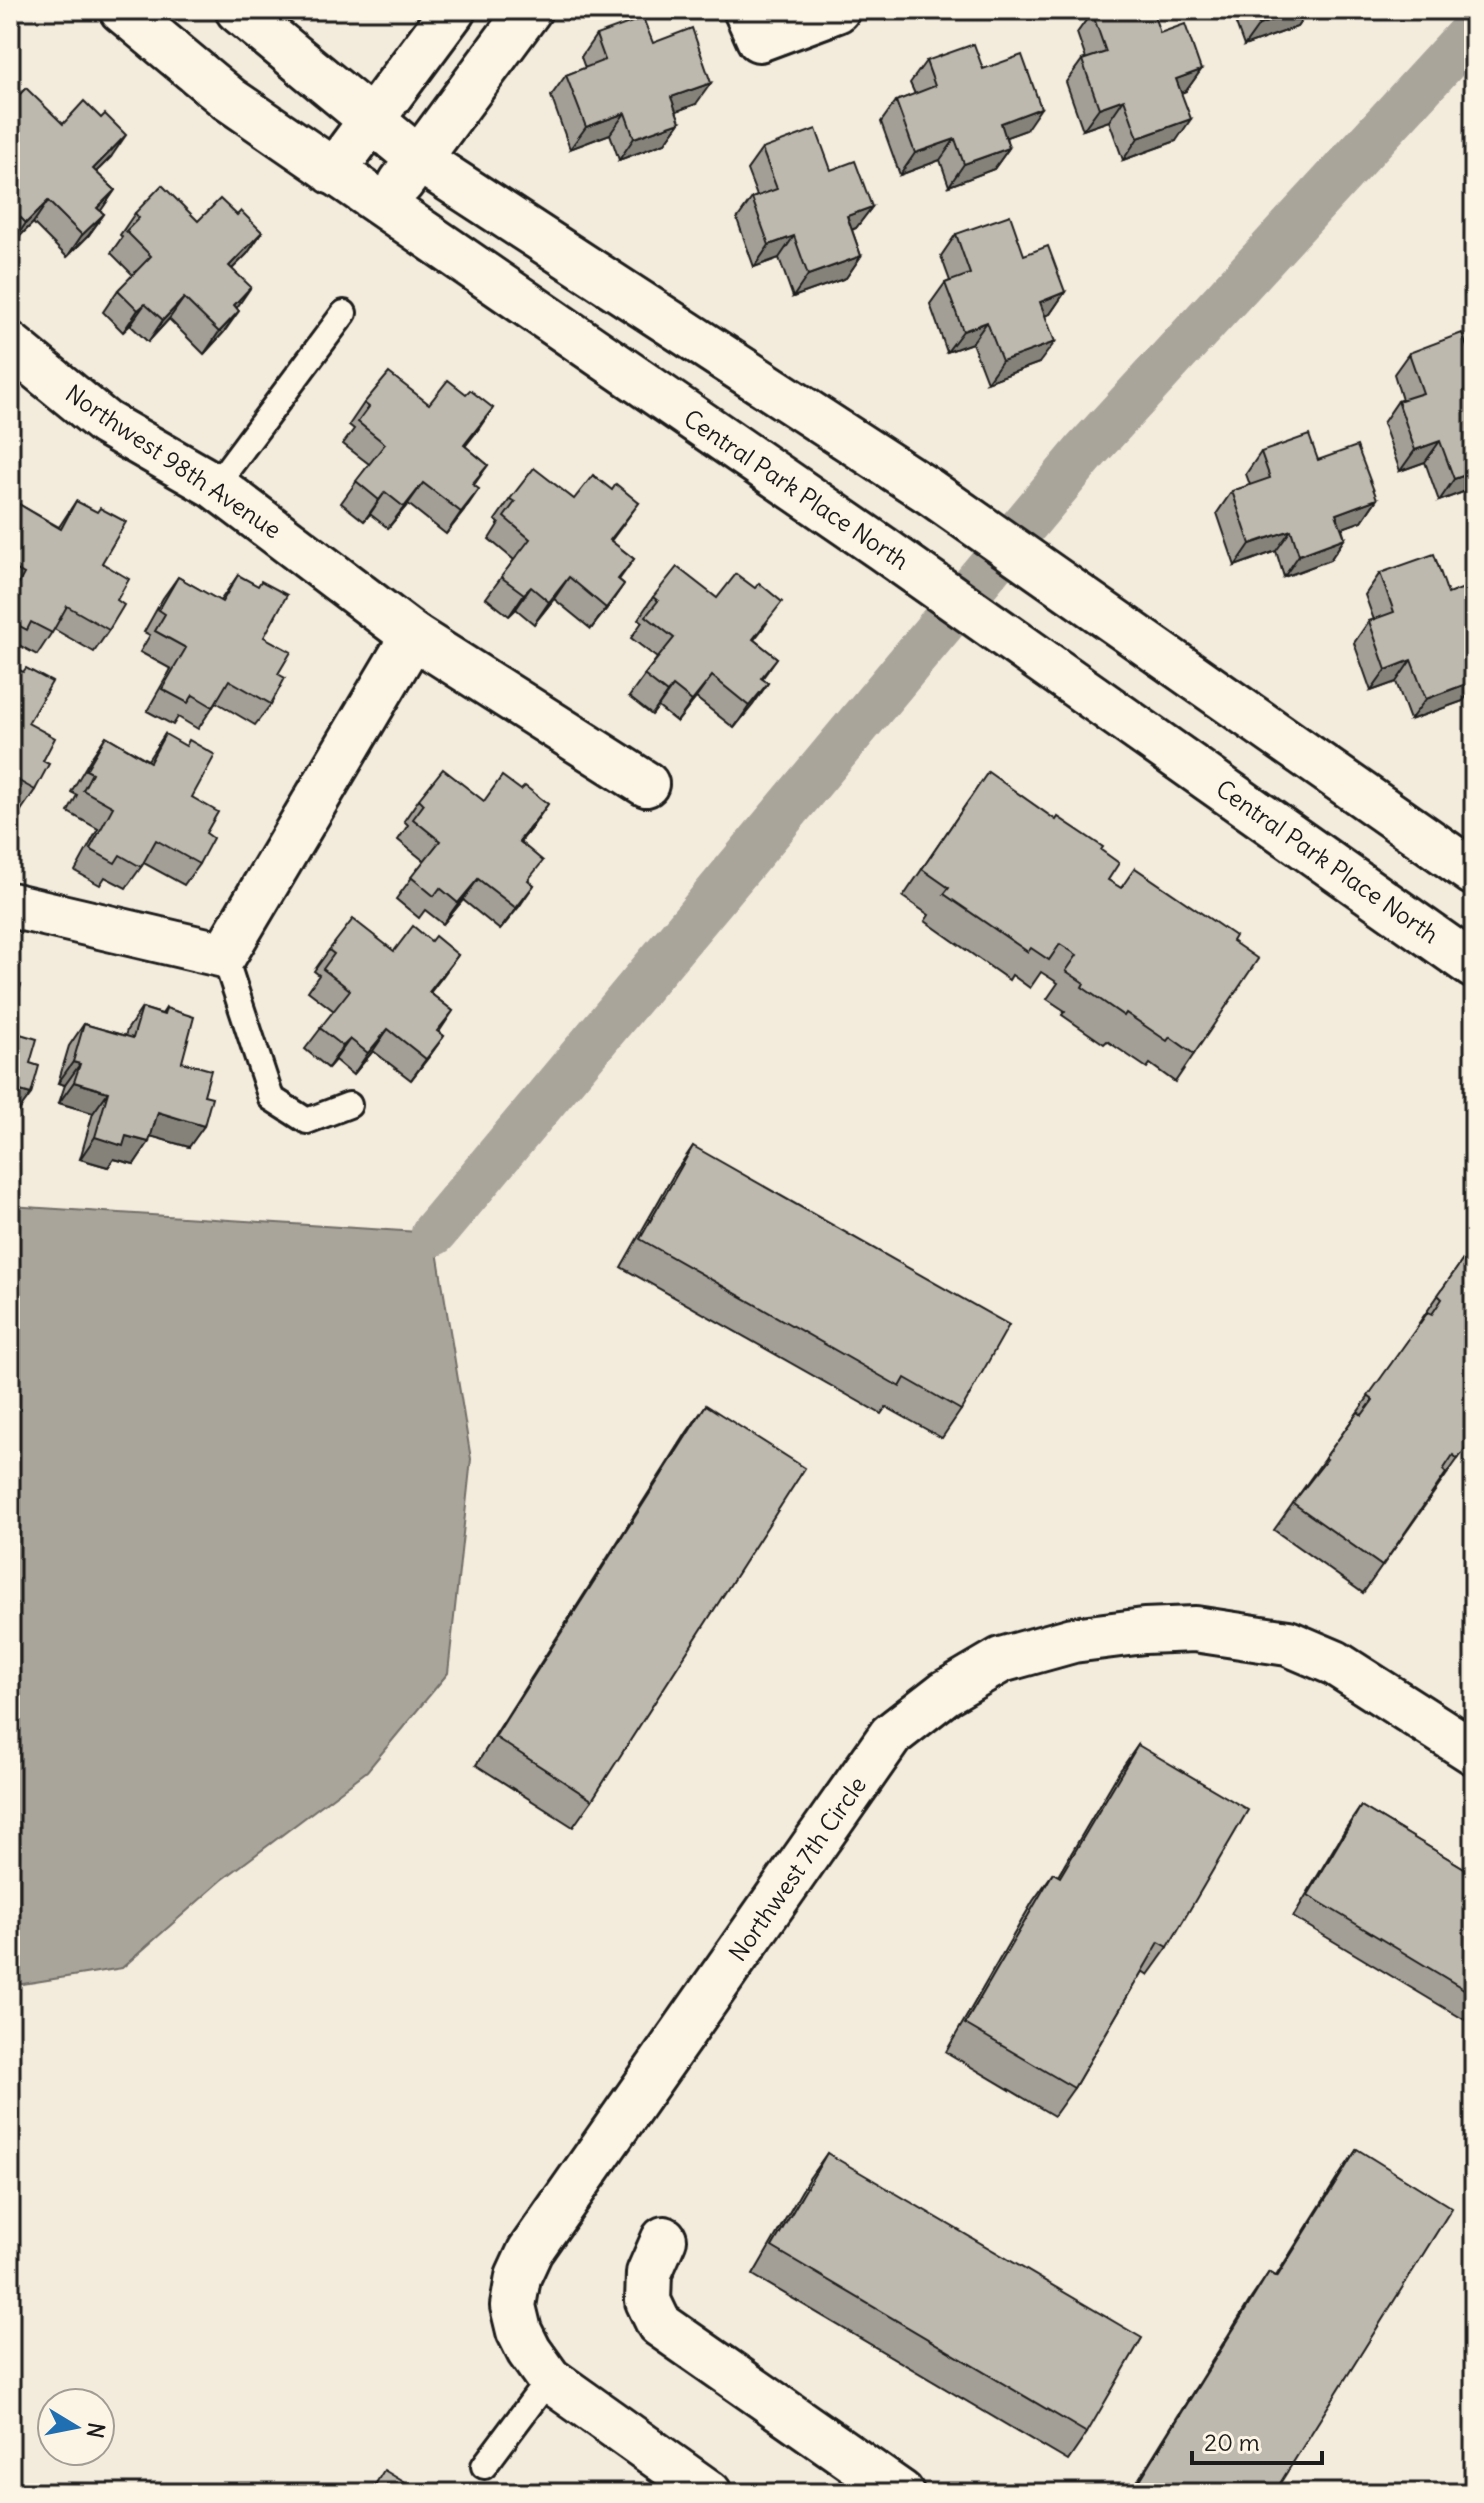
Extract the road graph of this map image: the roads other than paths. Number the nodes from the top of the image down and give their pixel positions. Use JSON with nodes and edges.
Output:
{"nodes":[{"id":1,"x":122,"y":10,"type":"edge"},
{"id":2,"x":238,"y":10,"type":"edge"},
{"id":3,"x":453,"y":10,"type":"edge"},
{"id":4,"x":529,"y":10,"type":"edge"},
{"id":5,"x":746,"y":10,"type":"edge"},
{"id":6,"x":837,"y":10,"type":"edge"},
{"id":7,"x":370,"y":118,"type":"junction"},
{"id":8,"x":420,"y":160,"type":"junction"},
{"id":9,"x":333,"y":172,"type":"junction"},
{"id":10,"x":382,"y":206,"type":"junction"},
{"id":11,"x":344,"y":313,"type":"dead end"},
{"id":12,"x":10,"y":345,"type":"edge"},
{"id":13,"x":215,"y":486,"type":"junction"},
{"id":14,"x":413,"y":636,"type":"junction"},
{"id":15,"x":646,"y":784,"type":"dead end"},
{"id":16,"x":1474,"y":873,"type":"edge"},
{"id":17,"x":10,"y":905,"type":"edge"},
{"id":18,"x":224,"y":955,"type":"junction"},
{"id":19,"x":1474,"y":966,"type":"edge"},
{"id":20,"x":349,"y":1105,"type":"dead end"},
{"id":21,"x":1470,"y":1739,"type":"edge"},
{"id":22,"x":664,"y":2239,"type":"dead end"},
{"id":23,"x":549,"y":2379,"type":"junction"},
{"id":24,"x":484,"y":2466,"type":"dead end"},
{"id":25,"x":709,"y":2493,"type":"edge"},
{"id":26,"x":901,"y":2493,"type":"edge"}],
"edges":[{"from":1,"to":9,"type":"street","name":"Central Park Place North"},
{"from":2,"to":7,"type":"street"},
{"from":3,"to":7,"type":"street"},
{"from":4,"to":8,"type":"street"},
{"from":5,"to":6,"type":"street"},
{"from":7,"to":8,"type":"street"},
{"from":7,"to":9,"type":"street"},
{"from":8,"to":10,"type":"street"},
{"from":8,"to":16,"type":"street"},
{"from":9,"to":10,"type":"street","name":"Central Park Place North"},
{"from":10,"to":19,"type":"street","name":"Central Park Place North"},
{"from":11,"to":13,"type":"lane"},
{"from":12,"to":13,"type":"street","name":"Northwest 98th Avenue"},
{"from":13,"to":14,"type":"street","name":"Northwest 98th Avenue"},
{"from":14,"to":15,"type":"street","name":"Northwest 98th Avenue"},
{"from":14,"to":18,"type":"street"},
{"from":17,"to":18,"type":"street"},
{"from":18,"to":20,"type":"lane"},
{"from":21,"to":23,"type":"street","name":"Northwest 7th Circle"},
{"from":22,"to":26,"type":"street"},
{"from":23,"to":24,"type":"lane"},
{"from":23,"to":25,"type":"street","name":"Northwest 7th Circle"}]}
